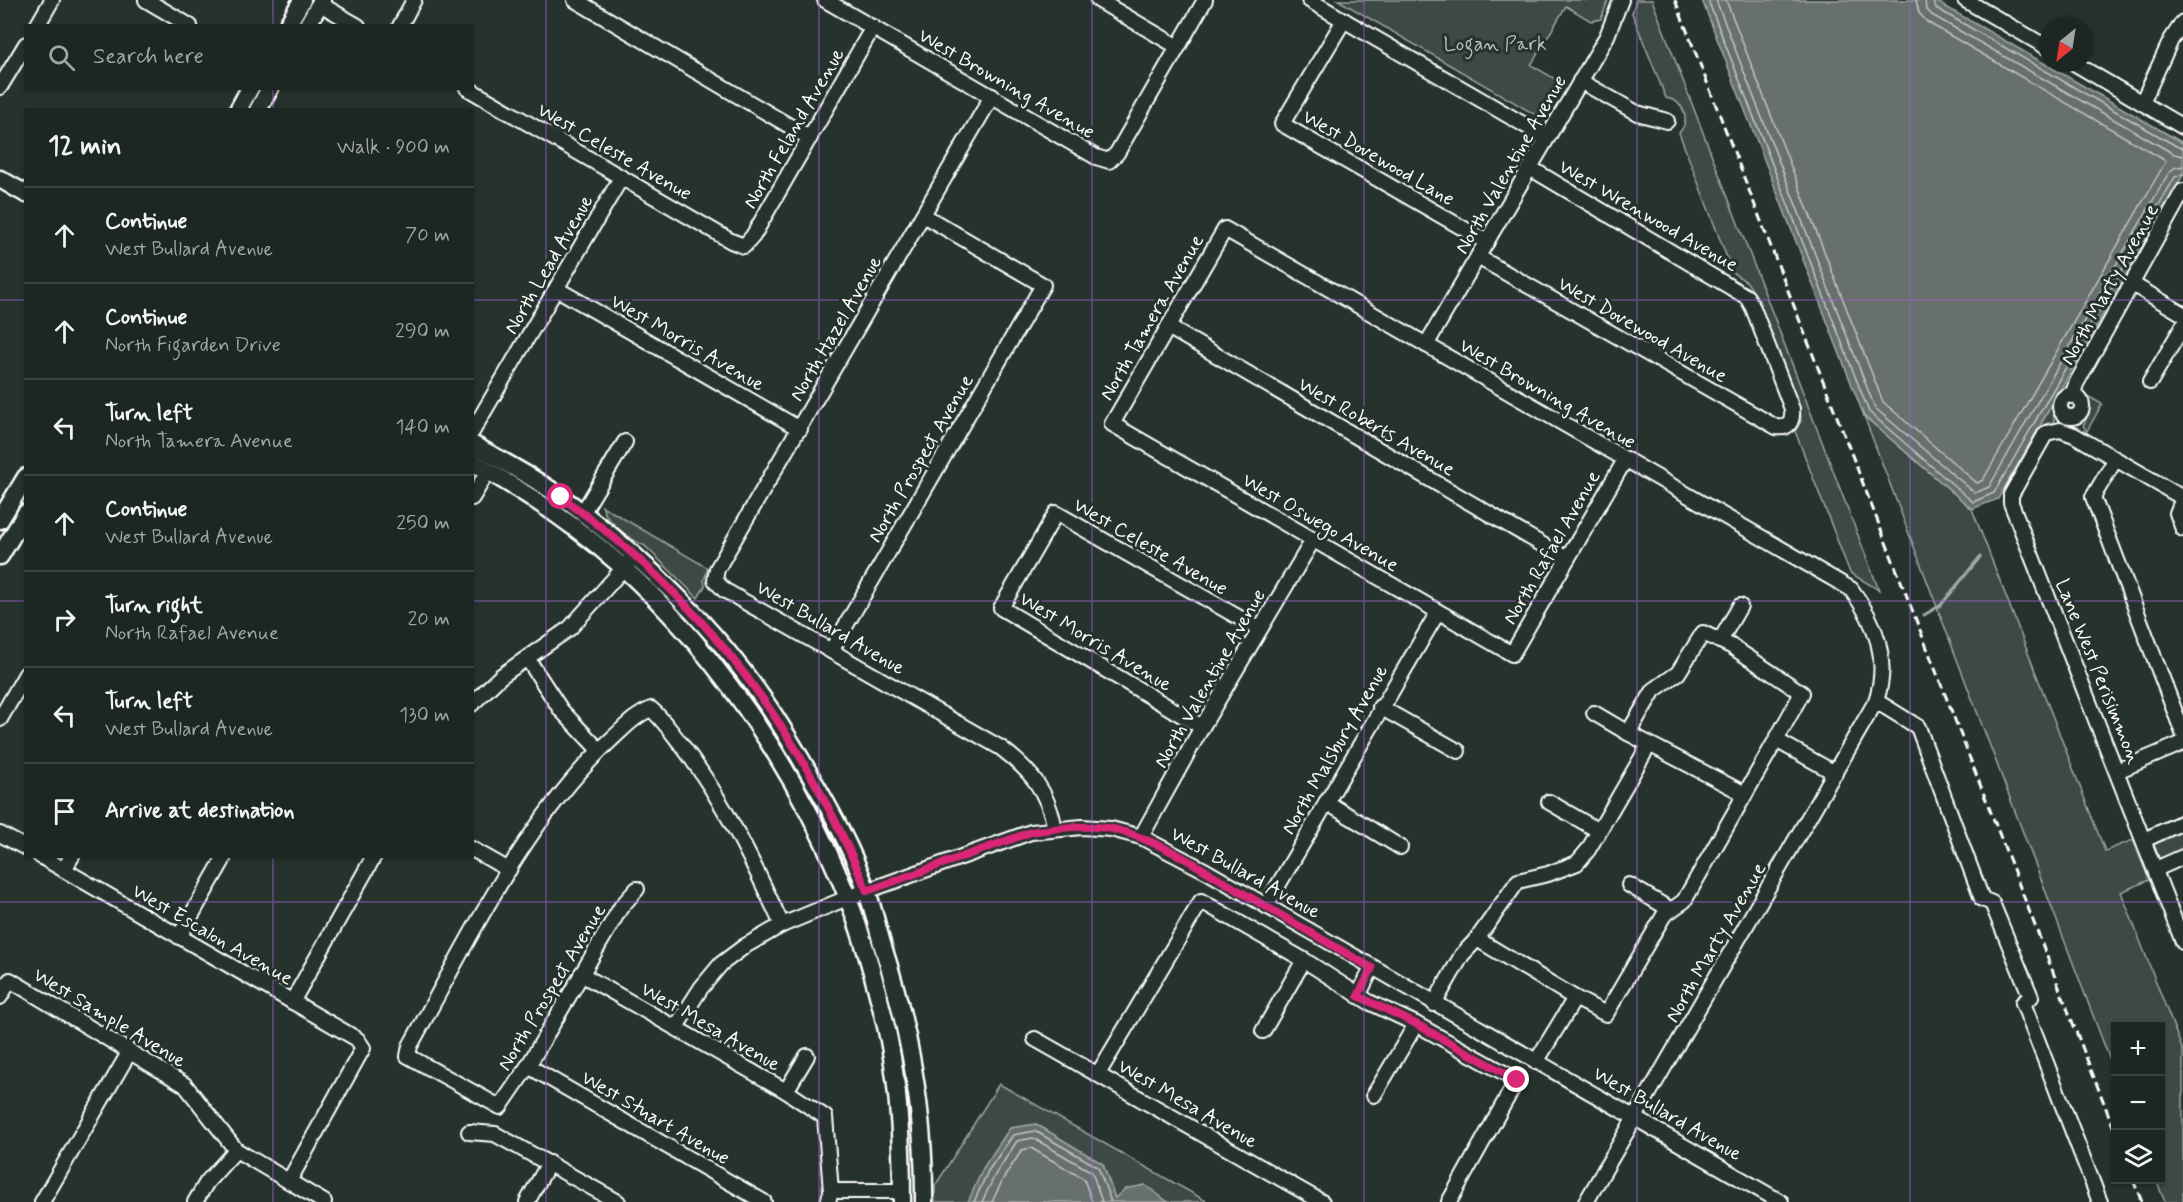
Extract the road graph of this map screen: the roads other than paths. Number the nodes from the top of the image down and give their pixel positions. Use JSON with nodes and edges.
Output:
{"nodes":[{"id":1,"x":52,"y":0,"type":"edge"},
{"id":2,"x":146,"y":0,"type":"edge"},
{"id":3,"x":302,"y":0,"type":"edge"},
{"id":4,"x":414,"y":0,"type":"edge"},
{"id":5,"x":575,"y":0,"type":"edge"},
{"id":6,"x":825,"y":0,"type":"edge"},
{"id":7,"x":1098,"y":0,"type":"edge"},
{"id":8,"x":1205,"y":0,"type":"edge"},
{"id":9,"x":1309,"y":0,"type":"edge"},
{"id":10,"x":1621,"y":0,"type":"edge"},
{"id":11,"x":1965,"y":0,"type":"edge"},
{"id":12,"x":320,"y":1,"type":"edge"},
{"id":13,"x":1344,"y":20,"type":"junction"},
{"id":14,"x":2183,"y":22,"type":"edge"},
{"id":15,"x":38,"y":24,"type":"edge"},
{"id":16,"x":187,"y":24,"type":"edge"},
{"id":17,"x":288,"y":24,"type":"edge"},
{"id":18,"x":308,"y":24,"type":"edge"},
{"id":19,"x":355,"y":24,"type":"edge"},
{"id":20,"x":401,"y":24,"type":"edge"},
{"id":21,"x":873,"y":27,"type":"junction"},
{"id":22,"x":2039,"y":43,"type":"edge"},
{"id":23,"x":24,"y":47,"type":"edge"},
{"id":24,"x":1178,"y":47,"type":"junction"},
{"id":25,"x":2089,"y":72,"type":"edge"},
{"id":26,"x":1580,"y":81,"type":"junction"},
{"id":27,"x":0,"y":87,"type":"edge"},
{"id":28,"x":249,"y":90,"type":"edge"},
{"id":29,"x":470,"y":90,"type":"edge"},
{"id":30,"x":992,"y":96,"type":"junction"},
{"id":31,"x":2142,"y":103,"type":"junction"},
{"id":32,"x":239,"y":108,"type":"edge"},
{"id":33,"x":1667,"y":121,"type":"dead end"},
{"id":34,"x":2183,"y":127,"type":"edge"},
{"id":35,"x":810,"y":138,"type":"junction"},
{"id":36,"x":1547,"y":138,"type":"junction"},
{"id":37,"x":1530,"y":168,"type":"junction"},
{"id":38,"x":621,"y":177,"type":"junction"},
{"id":39,"x":0,"y":179,"type":"edge"},
{"id":40,"x":2183,"y":191,"type":"edge"},
{"id":41,"x":24,"y":193,"type":"edge"},
{"id":42,"x":923,"y":215,"type":"junction"},
{"id":43,"x":1225,"y":230,"type":"joint"},
{"id":44,"x":1487,"y":242,"type":"junction"},
{"id":45,"x":744,"y":246,"type":"joint"},
{"id":46,"x":1478,"y":257,"type":"junction"},
{"id":47,"x":2132,"y":284,"type":"junction"},
{"id":48,"x":557,"y":289,"type":"junction"},
{"id":49,"x":2183,"y":314,"type":"edge"},
{"id":50,"x":2183,"y":326,"type":"edge"},
{"id":51,"x":1168,"y":327,"type":"junction"},
{"id":52,"x":1426,"y":345,"type":"junction"},
{"id":53,"x":2151,"y":382,"type":"dead end"},
{"id":54,"x":2072,"y":396,"type":"junction"},
{"id":55,"x":2061,"y":412,"type":"junction"},
{"id":56,"x":2079,"y":413,"type":"junction"},
{"id":57,"x":1112,"y":424,"type":"joint"},
{"id":58,"x":1790,"y":425,"type":"joint"},
{"id":59,"x":474,"y":429,"type":"edge"},
{"id":60,"x":800,"y":429,"type":"junction"},
{"id":61,"x":2060,"y":430,"type":"junction"},
{"id":62,"x":2074,"y":435,"type":"junction"},
{"id":63,"x":625,"y":442,"type":"dead end"},
{"id":64,"x":474,"y":445,"type":"edge"},
{"id":65,"x":1625,"y":460,"type":"junction"},
{"id":66,"x":2115,"y":460,"type":"junction"},
{"id":67,"x":474,"y":463,"type":"edge"},
{"id":68,"x":488,"y":471,"type":"junction"},
{"id":69,"x":24,"y":480,"type":"edge"},
{"id":70,"x":474,"y":495,"type":"edge"},
{"id":71,"x":2183,"y":498,"type":"edge"},
{"id":72,"x":541,"y":504,"type":"junction"},
{"id":73,"x":583,"y":512,"type":"junction"},
{"id":74,"x":24,"y":516,"type":"edge"},
{"id":75,"x":0,"y":520,"type":"edge"},
{"id":76,"x":2183,"y":529,"type":"edge"},
{"id":77,"x":1313,"y":540,"type":"junction"},
{"id":78,"x":0,"y":556,"type":"edge"},
{"id":79,"x":635,"y":556,"type":"junction"},
{"id":80,"x":1567,"y":559,"type":"junction"},
{"id":81,"x":623,"y":569,"type":"junction"},
{"id":82,"x":715,"y":580,"type":"joint"},
{"id":83,"x":1851,"y":590,"type":"joint"},
{"id":84,"x":1740,"y":606,"type":"dead end"},
{"id":85,"x":1001,"y":608,"type":"joint"},
{"id":86,"x":1438,"y":612,"type":"junction"},
{"id":87,"x":1259,"y":629,"type":"junction"},
{"id":88,"x":1720,"y":641,"type":"junction"},
{"id":89,"x":831,"y":651,"type":"junction"},
{"id":90,"x":1512,"y":654,"type":"joint"},
{"id":91,"x":527,"y":658,"type":"junction"},
{"id":92,"x":24,"y":677,"type":"edge"},
{"id":93,"x":1876,"y":700,"type":"junction"},
{"id":94,"x":474,"y":703,"type":"edge"},
{"id":95,"x":1380,"y":707,"type":"junction"},
{"id":96,"x":1594,"y":713,"type":"dead end"},
{"id":97,"x":0,"y":719,"type":"edge"},
{"id":98,"x":1202,"y":727,"type":"junction"},
{"id":99,"x":1628,"y":733,"type":"junction"},
{"id":100,"x":2183,"y":733,"type":"edge"},
{"id":101,"x":1776,"y":740,"type":"junction"},
{"id":102,"x":2183,"y":743,"type":"edge"},
{"id":103,"x":1649,"y":745,"type":"junction"},
{"id":104,"x":599,"y":750,"type":"junction"},
{"id":105,"x":1458,"y":752,"type":"dead end"},
{"id":106,"x":2117,"y":771,"type":"junction"},
{"id":107,"x":1835,"y":773,"type":"junction"},
{"id":108,"x":1745,"y":794,"type":"junction"},
{"id":109,"x":1326,"y":802,"type":"junction"},
{"id":110,"x":1549,"y":802,"type":"dead end"},
{"id":111,"x":2183,"y":822,"type":"edge"},
{"id":112,"x":1055,"y":828,"type":"junction"},
{"id":113,"x":1599,"y":831,"type":"junction"},
{"id":114,"x":0,"y":834,"type":"edge"},
{"id":115,"x":1141,"y":837,"type":"junction"},
{"id":116,"x":2144,"y":840,"type":"junction"},
{"id":117,"x":24,"y":847,"type":"edge"},
{"id":118,"x":1400,"y":847,"type":"dead end"},
{"id":119,"x":474,"y":850,"type":"edge"},
{"id":120,"x":2183,"y":857,"type":"edge"},
{"id":121,"x":43,"y":858,"type":"edge"},
{"id":122,"x":71,"y":858,"type":"edge"},
{"id":123,"x":373,"y":858,"type":"edge"},
{"id":124,"x":223,"y":860,"type":"dead end"},
{"id":125,"x":2156,"y":869,"type":"junction"},
{"id":126,"x":64,"y":870,"type":"junction"},
{"id":127,"x":509,"y":870,"type":"junction"},
{"id":128,"x":1629,"y":885,"type":"dead end"},
{"id":129,"x":637,"y":889,"type":"dead end"},
{"id":130,"x":867,"y":891,"type":"junction"},
{"id":131,"x":847,"y":898,"type":"junction"},
{"id":132,"x":1266,"y":906,"type":"junction"},
{"id":133,"x":1671,"y":910,"type":"junction"},
{"id":134,"x":782,"y":925,"type":"junction"},
{"id":135,"x":179,"y":937,"type":"junction"},
{"id":136,"x":1477,"y":939,"type":"junction"},
{"id":137,"x":2183,"y":941,"type":"edge"},
{"id":138,"x":1304,"y":960,"type":"junction"},
{"id":139,"x":1372,"y":968,"type":"junction"},
{"id":140,"x":580,"y":974,"type":"junction"},
{"id":141,"x":1358,"y":996,"type":"junction"},
{"id":142,"x":0,"y":997,"type":"edge"},
{"id":143,"x":1575,"y":998,"type":"junction"},
{"id":144,"x":292,"y":1002,"type":"junction"},
{"id":145,"x":1434,"y":1004,"type":"junction"},
{"id":146,"x":1416,"y":1024,"type":"junction"},
{"id":147,"x":676,"y":1027,"type":"junction"},
{"id":148,"x":1263,"y":1031,"type":"dead end"},
{"id":149,"x":1035,"y":1039,"type":"dead end"},
{"id":150,"x":130,"y":1051,"type":"junction"},
{"id":151,"x":807,"y":1056,"type":"dead end"},
{"id":152,"x":1536,"y":1062,"type":"junction"},
{"id":153,"x":528,"y":1066,"type":"junction"},
{"id":154,"x":1098,"y":1074,"type":"junction"},
{"id":155,"x":786,"y":1091,"type":"junction"},
{"id":156,"x":1374,"y":1095,"type":"dead end"},
{"id":157,"x":1635,"y":1119,"type":"junction"},
{"id":158,"x":469,"y":1132,"type":"dead end"},
{"id":159,"x":236,"y":1150,"type":"junction"},
{"id":160,"x":549,"y":1162,"type":"junction"},
{"id":161,"x":289,"y":1181,"type":"junction"},
{"id":162,"x":830,"y":1197,"type":"edge"},
{"id":163,"x":902,"y":1197,"type":"edge"},
{"id":164,"x":1773,"y":1200,"type":"edge"},
{"id":165,"x":42,"y":1202,"type":"edge"},
{"id":166,"x":195,"y":1202,"type":"edge"},
{"id":167,"x":324,"y":1202,"type":"edge"},
{"id":168,"x":527,"y":1202,"type":"edge"},
{"id":169,"x":618,"y":1202,"type":"edge"},
{"id":170,"x":764,"y":1202,"type":"edge"},
{"id":171,"x":924,"y":1202,"type":"edge"},
{"id":172,"x":1322,"y":1202,"type":"edge"},
{"id":173,"x":1449,"y":1202,"type":"edge"},
{"id":174,"x":1586,"y":1202,"type":"edge"},
{"id":175,"x":2100,"y":1202,"type":"edge"}],
"edges":[{"from":1,"to":15,"type":"street"},
{"from":2,"to":16,"type":"street"},
{"from":3,"to":17,"type":"main road"},
{"from":4,"to":20,"type":"street"},
{"from":5,"to":35,"type":"street"},
{"from":6,"to":21,"type":"street","name":"West Browning Avenue"},
{"from":7,"to":24,"type":"street"},
{"from":8,"to":24,"type":"street"},
{"from":9,"to":13,"type":"street","name":"West Wrenwood Avenue"},
{"from":10,"to":26,"type":"street","name":"North Valentine Avenue"},
{"from":11,"to":22,"type":"street"},
{"from":12,"to":18,"type":"main road"},
{"from":12,"to":19,"type":"street"},
{"from":13,"to":36,"type":"street","name":"West Wrenwood Avenue"},
{"from":13,"to":44,"type":"street","name":"West Dovewood Lane"},
{"from":14,"to":31,"type":"street"},
{"from":21,"to":30,"type":"street","name":"West Browning Avenue"},
{"from":21,"to":35,"type":"street","name":"North Feland Avenue"},
{"from":23,"to":27,"type":"street"},
{"from":24,"to":30,"type":"street","name":"West Browning Avenue"},
{"from":25,"to":31,"type":"street"},
{"from":26,"to":33,"type":"street"},
{"from":26,"to":36,"type":"street","name":"North Valentine Avenue"},
{"from":28,"to":32,"type":"main road"},
{"from":29,"to":38,"type":"street","name":"West Celeste Avenue"},
{"from":30,"to":42,"type":"street","name":"North Hazel Avenue"},
{"from":31,"to":34,"type":"street"},
{"from":35,"to":45,"type":"street","name":"North Feland Avenue"},
{"from":36,"to":37,"type":"street","name":"North Valentine Avenue"},
{"from":37,"to":44,"type":"street","name":"North Valentine Avenue"},
{"from":37,"to":58,"type":"street","name":"West Wrenwood Avenue"},
{"from":38,"to":45,"type":"street","name":"West Celeste Avenue"},
{"from":38,"to":48,"type":"street","name":"North Lead Avenue"},
{"from":39,"to":41,"type":"main road"},
{"from":40,"to":47,"type":"street","name":"North Marty Avenue"},
{"from":42,"to":60,"type":"street","name":"North Hazel Avenue"},
{"from":42,"to":89,"type":"street","name":"North Prospect Avenue"},
{"from":43,"to":51,"type":"street","name":"North Tamera Avenue"},
{"from":43,"to":52,"type":"street","name":"West Browning Avenue"},
{"from":44,"to":46,"type":"street","name":"North Valentine Avenue"},
{"from":46,"to":52,"type":"street","name":"North Valentine Avenue"},
{"from":46,"to":58,"type":"street","name":"West Dovewood Avenue"},
{"from":47,"to":49,"type":"street"},
{"from":47,"to":54,"type":"street","name":"North Marty Avenue"},
{"from":48,"to":59,"type":"street","name":"North Lead Avenue"},
{"from":48,"to":60,"type":"street","name":"West Morris Avenue"},
{"from":50,"to":53,"type":"street"},
{"from":51,"to":57,"type":"street","name":"North Tamera Avenue"},
{"from":51,"to":80,"type":"street","name":"West Roberts Avenue"},
{"from":52,"to":65,"type":"street","name":"West Browning Avenue"},
{"from":54,"to":55,"type":"street","name":"North Marty Avenue"},
{"from":54,"to":56,"type":"street"},
{"from":55,"to":56,"type":"street"},
{"from":55,"to":61,"type":"street"},
{"from":56,"to":62,"type":"street"},
{"from":57,"to":77,"type":"street","name":"West Oswego Avenue"},
{"from":60,"to":82,"type":"street","name":"North Hazel Avenue"},
{"from":61,"to":62,"type":"street"},
{"from":61,"to":106,"type":"street","name":"Lane West Perisimmon"},
{"from":62,"to":66,"type":"street"},
{"from":63,"to":73,"type":"street"},
{"from":64,"to":73,"type":"main road"},
{"from":65,"to":80,"type":"street","name":"North Rafael Avenue"},
{"from":65,"to":83,"type":"street","name":"West Browning Avenue"},
{"from":66,"to":71,"type":"street"},
{"from":66,"to":100,"type":"street"},
{"from":67,"to":68,"type":"main road"},
{"from":68,"to":70,"type":"street"},
{"from":68,"to":72,"type":"main road"},
{"from":69,"to":75,"type":"main road"},
{"from":71,"to":76,"type":"street"},
{"from":72,"to":73,"type":"main road"},
{"from":72,"to":81,"type":"main road"},
{"from":73,"to":79,"type":"main road"},
{"from":74,"to":78,"type":"main road"},
{"from":77,"to":86,"type":"street","name":"West Oswego Avenue"},
{"from":77,"to":87,"type":"street","name":"North Valentine Avenue"},
{"from":79,"to":81,"type":"street"},
{"from":79,"to":130,"type":"main road"},
{"from":80,"to":90,"type":"street","name":"North Rafael Avenue"},
{"from":81,"to":91,"type":"street"},
{"from":81,"to":131,"type":"main road"},
{"from":82,"to":89,"type":"street","name":"West Bullard Avenue"},
{"from":83,"to":93,"type":"street","name":"North Marty Avenue"},
{"from":84,"to":88,"type":"street"},
{"from":85,"to":87,"type":"street","name":"West Celeste Avenue"},
{"from":85,"to":98,"type":"street","name":"West Morris Avenue"},
{"from":86,"to":90,"type":"street","name":"West Oswego Avenue"},
{"from":86,"to":95,"type":"street","name":"North Malsbury Avenue"},
{"from":87,"to":98,"type":"street","name":"North Valentine Avenue"},
{"from":88,"to":99,"type":"street"},
{"from":88,"to":101,"type":"street"},
{"from":89,"to":112,"type":"street","name":"West Bullard Avenue"},
{"from":91,"to":94,"type":"street"},
{"from":91,"to":104,"type":"street"},
{"from":92,"to":97,"type":"street"},
{"from":93,"to":107,"type":"street","name":"North Marty Avenue"},
{"from":93,"to":175,"type":"street"},
{"from":95,"to":105,"type":"street"},
{"from":95,"to":109,"type":"street","name":"North Malsbury Avenue"},
{"from":96,"to":99,"type":"street"},
{"from":98,"to":115,"type":"street","name":"North Valentine Avenue"},
{"from":99,"to":103,"type":"street"},
{"from":101,"to":107,"type":"street"},
{"from":101,"to":108,"type":"street"},
{"from":102,"to":106,"type":"street"},
{"from":103,"to":108,"type":"street"},
{"from":103,"to":113,"type":"street"},
{"from":104,"to":127,"type":"street"},
{"from":104,"to":134,"type":"street"},
{"from":106,"to":116,"type":"street","name":"Lane West Perisimmon"},
{"from":107,"to":157,"type":"street","name":"North Marty Avenue"},
{"from":108,"to":133,"type":"street"},
{"from":109,"to":118,"type":"street"},
{"from":109,"to":132,"type":"street","name":"North Malsbury Avenue"},
{"from":110,"to":113,"type":"street"},
{"from":111,"to":116,"type":"street"},
{"from":112,"to":115,"type":"street","name":"West Bullard Avenue"},
{"from":112,"to":130,"type":"street"},
{"from":113,"to":136,"type":"street"},
{"from":114,"to":117,"type":"street"},
{"from":115,"to":132,"type":"street","name":"West Bullard Avenue"},
{"from":116,"to":125,"type":"street","name":"Lane West Perisimmon"},
{"from":119,"to":127,"type":"street"},
{"from":120,"to":125,"type":"street"},
{"from":121,"to":126,"type":"street","name":"West Escalon Avenue"},
{"from":122,"to":126,"type":"street"},
{"from":123,"to":144,"type":"street"},
{"from":124,"to":135,"type":"street"},
{"from":125,"to":137,"type":"street","name":"Lane West Perisimmon"},
{"from":126,"to":135,"type":"street","name":"West Escalon Avenue"},
{"from":127,"to":153,"type":"street","name":"North Prospect Avenue"},
{"from":128,"to":133,"type":"street"},
{"from":129,"to":140,"type":"street","name":"North Prospect Avenue"},
{"from":130,"to":131,"type":"street"},
{"from":130,"to":171,"type":"main road"},
{"from":131,"to":134,"type":"street"},
{"from":131,"to":163,"type":"main road"},
{"from":132,"to":139,"type":"street","name":"West Bullard Avenue"},
{"from":133,"to":143,"type":"street"},
{"from":134,"to":147,"type":"street"},
{"from":135,"to":144,"type":"street","name":"West Escalon Avenue"},
{"from":136,"to":143,"type":"street"},
{"from":136,"to":145,"type":"street"},
{"from":138,"to":141,"type":"street"},
{"from":138,"to":148,"type":"street"},
{"from":138,"to":154,"type":"street"},
{"from":139,"to":141,"type":"street"},
{"from":139,"to":145,"type":"street","name":"West Bullard Avenue"},
{"from":140,"to":147,"type":"street","name":"West Mesa Avenue"},
{"from":140,"to":153,"type":"street","name":"North Prospect Avenue"},
{"from":141,"to":146,"type":"street"},
{"from":142,"to":150,"type":"street","name":"West Sample Avenue"},
{"from":143,"to":152,"type":"street"},
{"from":144,"to":161,"type":"street","name":"West Escalon Avenue"},
{"from":145,"to":152,"type":"street","name":"West Bullard Avenue"},
{"from":146,"to":156,"type":"street"},
{"from":146,"to":173,"type":"street"},
{"from":147,"to":155,"type":"street","name":"West Mesa Avenue"},
{"from":149,"to":154,"type":"street","name":"West Mesa Avenue"},
{"from":150,"to":159,"type":"street","name":"West Sample Avenue"},
{"from":150,"to":165,"type":"street"},
{"from":151,"to":155,"type":"street","name":"West Mesa Avenue"},
{"from":152,"to":157,"type":"street","name":"West Bullard Avenue"},
{"from":153,"to":170,"type":"street","name":"West Stuart Avenue"},
{"from":154,"to":172,"type":"street","name":"West Mesa Avenue"},
{"from":155,"to":162,"type":"street"},
{"from":157,"to":164,"type":"street","name":"West Bullard Avenue"},
{"from":157,"to":174,"type":"street","name":"North Marty Avenue"},
{"from":158,"to":160,"type":"street"},
{"from":159,"to":161,"type":"street","name":"West Sample Avenue"},
{"from":159,"to":166,"type":"street"},
{"from":160,"to":168,"type":"street"},
{"from":160,"to":169,"type":"street"},
{"from":161,"to":167,"type":"street","name":"West Sample Avenue"},
{"from":162,"to":163,"type":"street"}]}
